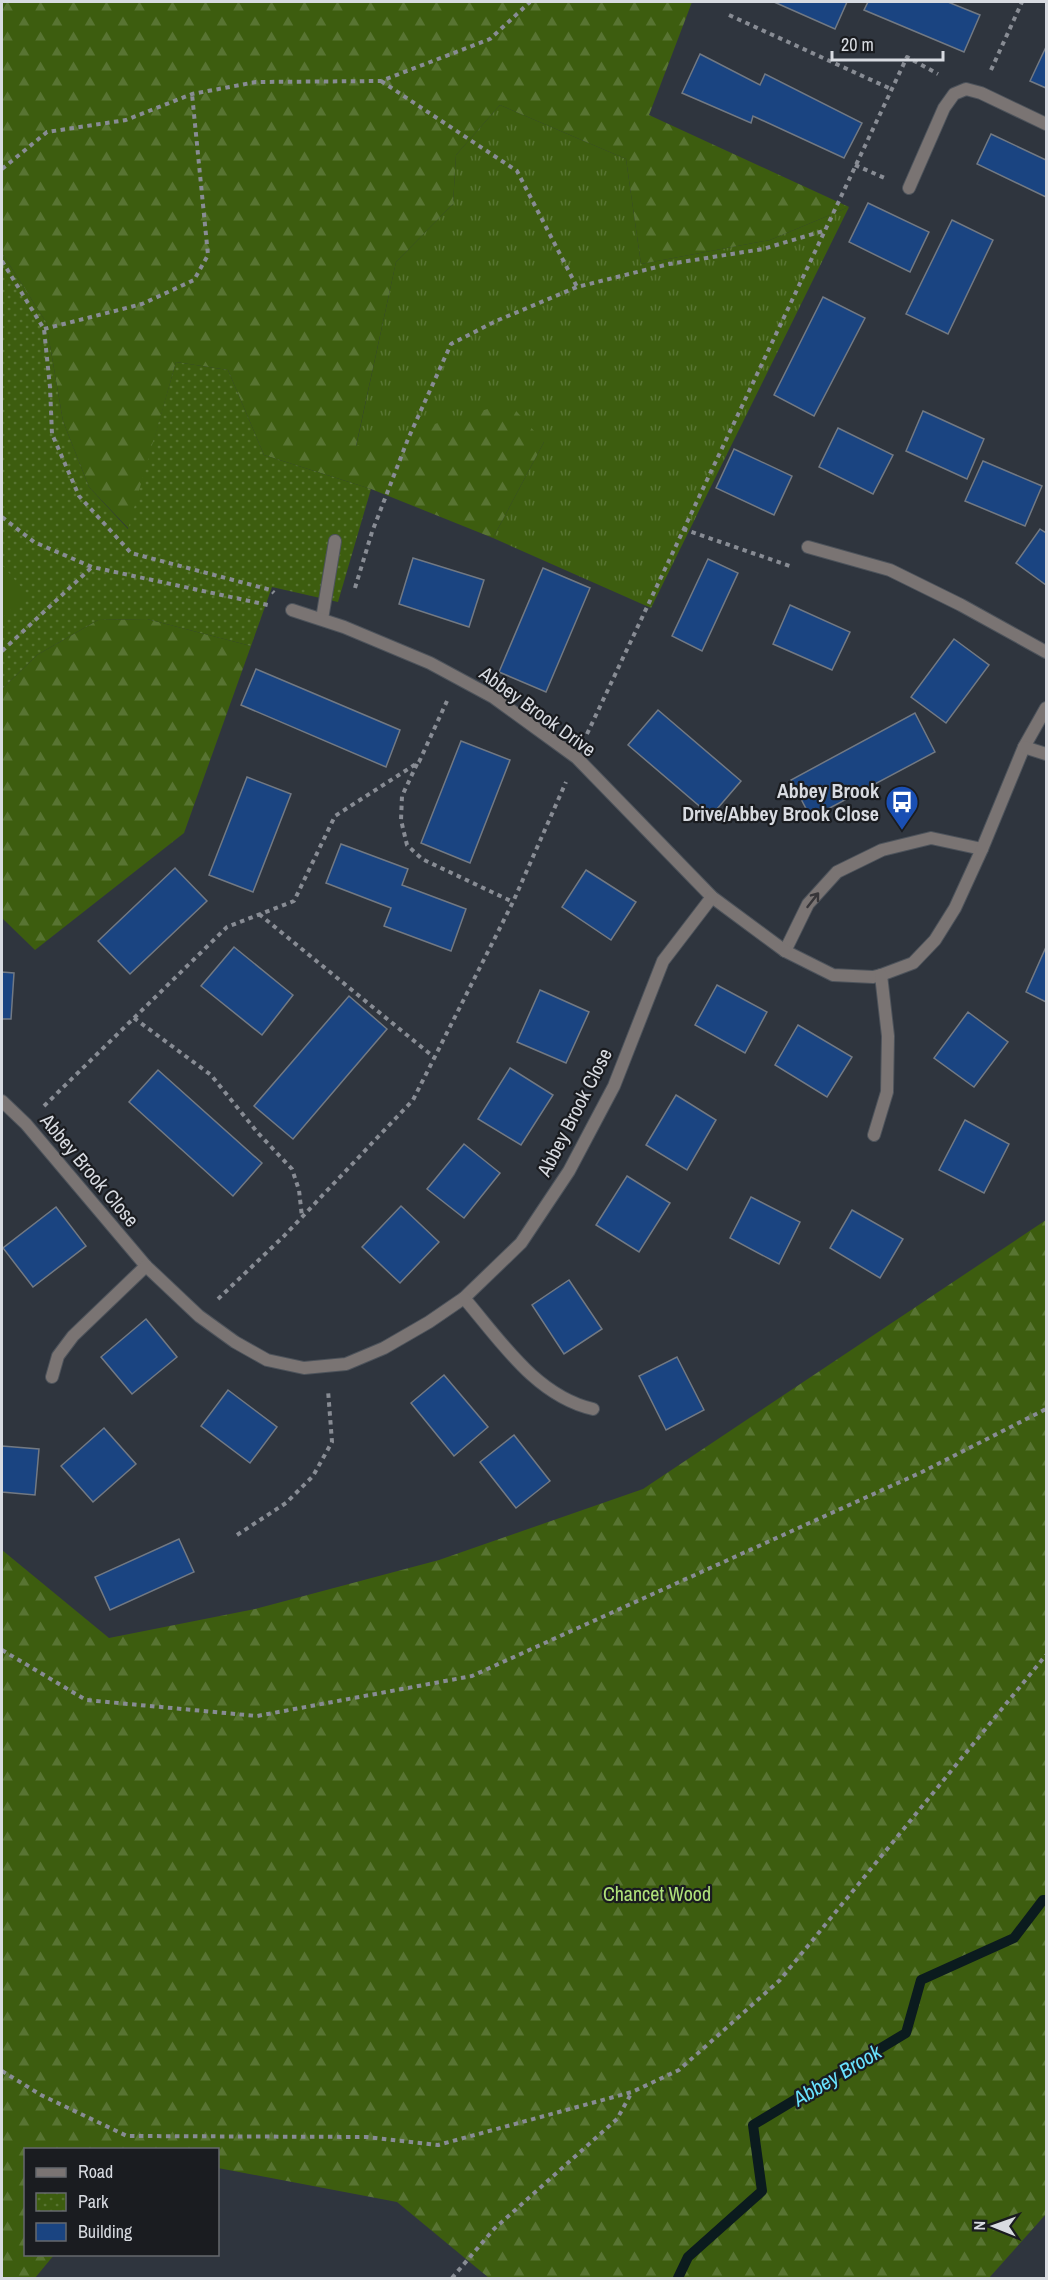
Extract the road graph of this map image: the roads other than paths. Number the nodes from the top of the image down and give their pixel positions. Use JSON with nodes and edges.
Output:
{"nodes":[{"id":1,"x":1047,"y":124,"type":"edge"},
{"id":2,"x":909,"y":188,"type":"road end"},
{"id":3,"x":335,"y":541,"type":"dead end"},
{"id":4,"x":808,"y":546,"type":"road end"},
{"id":5,"x":292,"y":610,"type":"road end"},
{"id":6,"x":322,"y":619,"type":"junction"},
{"id":7,"x":1047,"y":652,"type":"edge"},
{"id":8,"x":1047,"y":708,"type":"edge"},
{"id":9,"x":1024,"y":747,"type":"junction"},
{"id":10,"x":1047,"y":754,"type":"edge"},
{"id":11,"x":982,"y":849,"type":"junction"},
{"id":12,"x":712,"y":897,"type":"junction"},
{"id":13,"x":785,"y":951,"type":"junction"},
{"id":14,"x":880,"y":975,"type":"junction"},
{"id":15,"x":2,"y":1101,"type":"edge"},
{"id":16,"x":874,"y":1135,"type":"dead end"},
{"id":17,"x":146,"y":1266,"type":"junction"},
{"id":18,"x":464,"y":1298,"type":"junction"},
{"id":19,"x":52,"y":1377,"type":"dead end"},
{"id":20,"x":592,"y":1410,"type":"dead end"}],
"edges":[{"from":1,"to":2,"type":"street"},
{"from":3,"to":6,"type":"street"},
{"from":4,"to":7,"type":"street"},
{"from":5,"to":6,"type":"street","name":"Abbey Brook Drive"},
{"from":6,"to":12,"type":"street","name":"Abbey Brook Drive"},
{"from":8,"to":9,"type":"street","name":"Abbey Brook Drive"},
{"from":9,"to":10,"type":"street"},
{"from":9,"to":11,"type":"street","name":"Abbey Brook Drive"},
{"from":13,"to":11,"type":"street","one_way":true},
{"from":11,"to":14,"type":"street","name":"Abbey Brook Drive"},
{"from":12,"to":13,"type":"street","name":"Abbey Brook Drive"},
{"from":12,"to":18,"type":"street","name":"Abbey Brook Close"},
{"from":13,"to":14,"type":"street","name":"Abbey Brook Drive"},
{"from":14,"to":16,"type":"street"},
{"from":15,"to":17,"type":"street","name":"Abbey Brook Close"},
{"from":17,"to":18,"type":"street","name":"Abbey Brook Close"},
{"from":17,"to":19,"type":"street"},
{"from":18,"to":20,"type":"street"}]}
